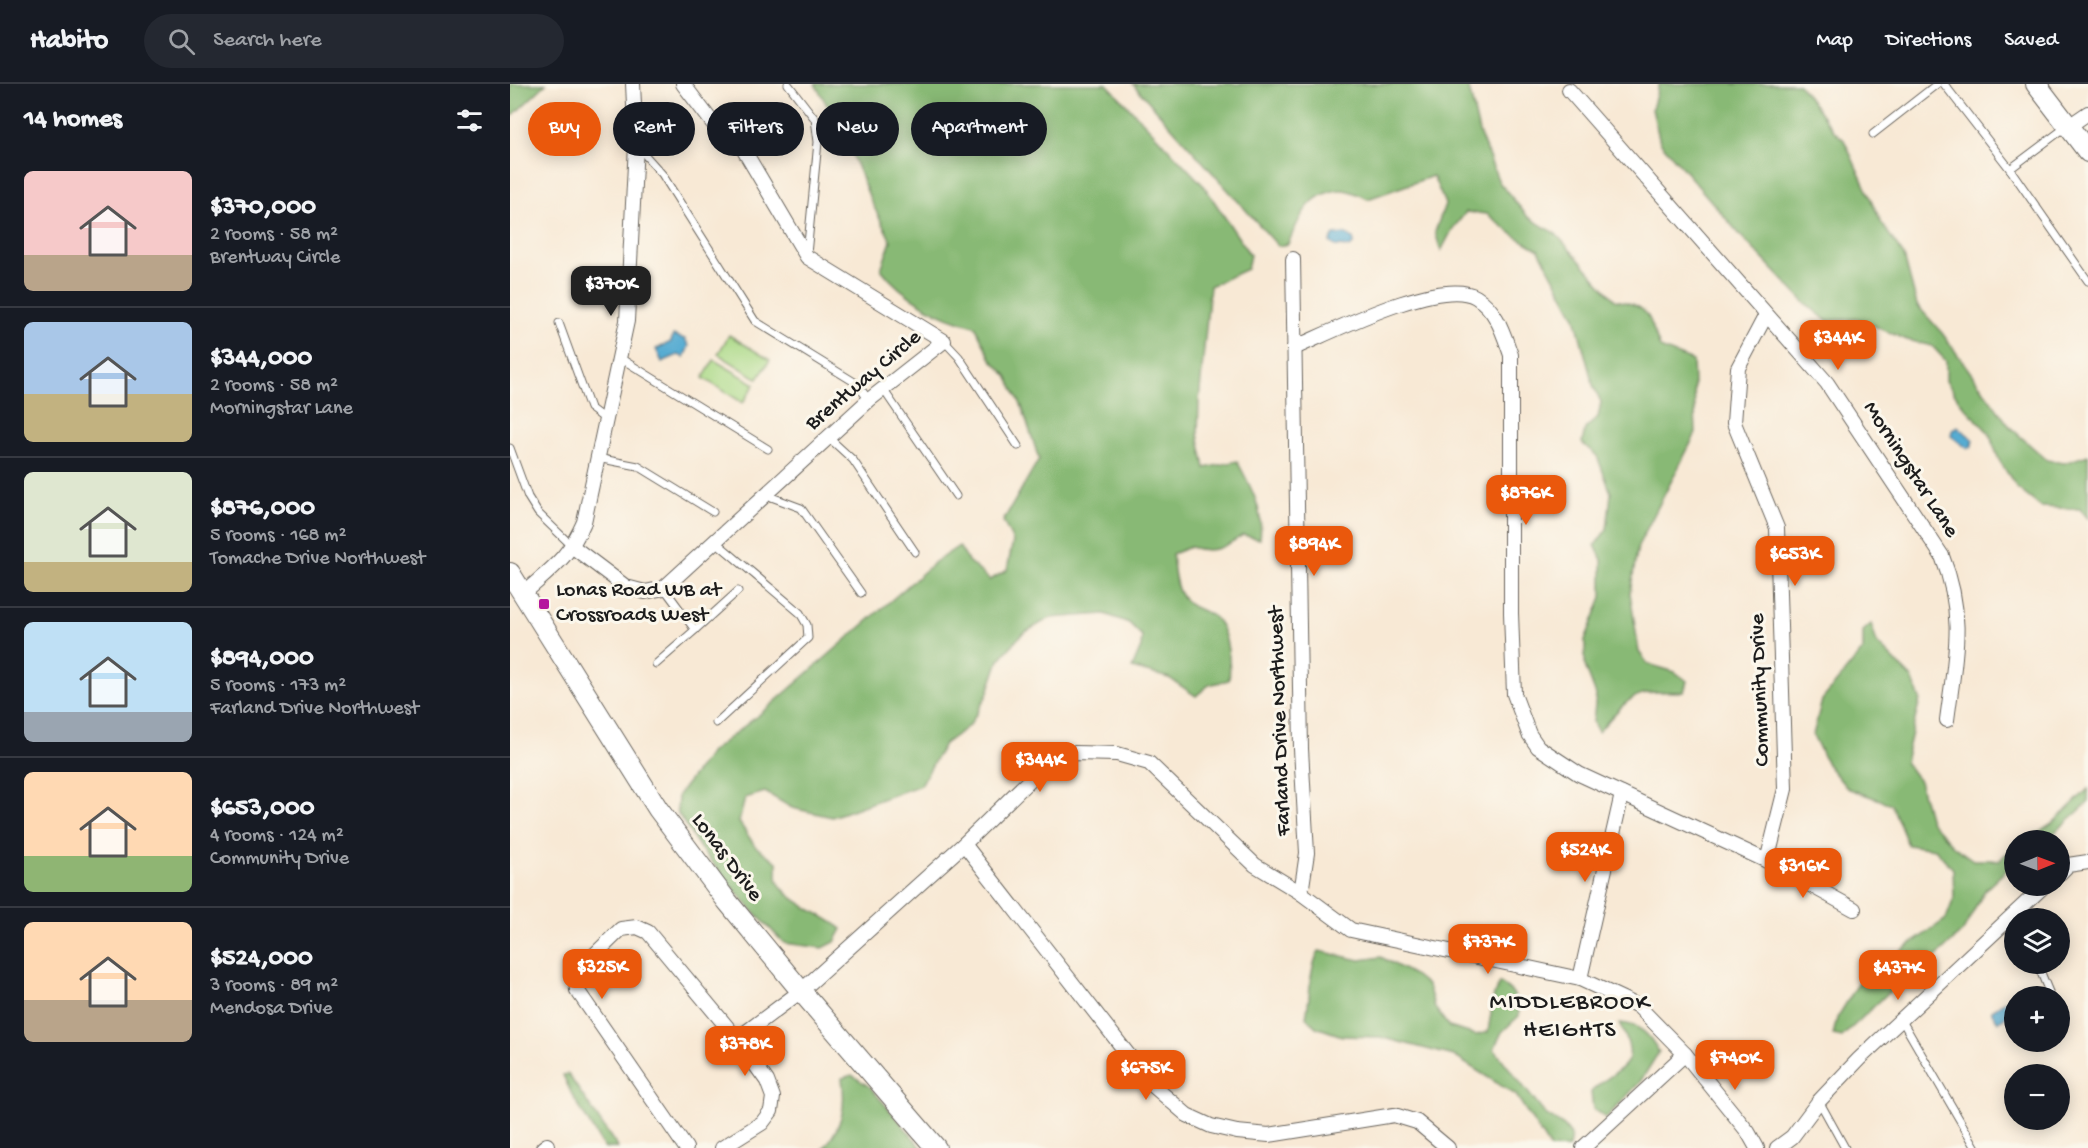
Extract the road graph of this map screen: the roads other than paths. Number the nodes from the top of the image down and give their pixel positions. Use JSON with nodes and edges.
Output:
{"nodes":[{"id":1,"x":633,"y":84,"type":"edge"},
{"id":2,"x":683,"y":84,"type":"edge"},
{"id":3,"x":788,"y":84,"type":"edge"},
{"id":4,"x":1937,"y":84,"type":"edge"},
{"id":5,"x":1944,"y":84,"type":"edge"},
{"id":6,"x":2036,"y":84,"type":"edge"},
{"id":7,"x":1569,"y":90,"type":"dead end"},
{"id":8,"x":634,"y":102,"type":"edge"},
{"id":9,"x":2088,"y":113,"type":"edge"},
{"id":10,"x":2068,"y":126,"type":"junction"},
{"id":11,"x":1873,"y":134,"type":"dead end"},
{"id":12,"x":2088,"y":152,"type":"edge"},
{"id":13,"x":635,"y":156,"type":"edge"},
{"id":14,"x":646,"y":156,"type":"edge"},
{"id":15,"x":2010,"y":169,"type":"junction"},
{"id":16,"x":807,"y":256,"type":"junction"},
{"id":17,"x":1293,"y":259,"type":"dead end"},
{"id":18,"x":2088,"y":281,"type":"edge"},
{"id":19,"x":1766,"y":315,"type":"junction"},
{"id":20,"x":560,"y":323,"type":"dead end"},
{"id":21,"x":944,"y":341,"type":"junction"},
{"id":22,"x":1294,"y":348,"type":"junction"},
{"id":23,"x":620,"y":358,"type":"junction"},
{"id":24,"x":883,"y":388,"type":"junction"},
{"id":25,"x":869,"y":400,"type":"junction"},
{"id":26,"x":606,"y":420,"type":"junction"},
{"id":27,"x":828,"y":437,"type":"junction"},
{"id":28,"x":1018,"y":446,"type":"dead end"},
{"id":29,"x":510,"y":448,"type":"edge"},
{"id":30,"x":768,"y":449,"type":"dead end"},
{"id":31,"x":597,"y":458,"type":"junction"},
{"id":32,"x":766,"y":495,"type":"junction"},
{"id":33,"x":956,"y":496,"type":"dead end"},
{"id":34,"x":713,"y":512,"type":"dead end"},
{"id":35,"x":716,"y":542,"type":"junction"},
{"id":36,"x":573,"y":547,"type":"junction"},
{"id":37,"x":915,"y":552,"type":"dead end"},
{"id":38,"x":510,"y":573,"type":"edge"},
{"id":39,"x":664,"y":588,"type":"junction"},
{"id":40,"x":738,"y":591,"type":"dead end"},
{"id":41,"x":861,"y":593,"type":"dead end"},
{"id":42,"x":517,"y":599,"type":"edge"},
{"id":43,"x":695,"y":630,"type":"junction"},
{"id":44,"x":656,"y":664,"type":"dead end"},
{"id":45,"x":1947,"y":720,"type":"dead end"},
{"id":46,"x":716,"y":723,"type":"dead end"},
{"id":47,"x":1622,"y":794,"type":"junction"},
{"id":48,"x":964,"y":844,"type":"junction"},
{"id":49,"x":1767,"y":861,"type":"junction"},
{"id":50,"x":2088,"y":862,"type":"edge"},
{"id":51,"x":2070,"y":865,"type":"edge"},
{"id":52,"x":1301,"y":893,"type":"junction"},
{"id":53,"x":2035,"y":896,"type":"edge"},
{"id":54,"x":2023,"y":908,"type":"edge"},
{"id":55,"x":1854,"y":909,"type":"dead end"},
{"id":56,"x":2004,"y":926,"type":"edge"},
{"id":57,"x":1580,"y":979,"type":"junction"},
{"id":58,"x":801,"y":991,"type":"junction"},
{"id":59,"x":1901,"y":1020,"type":"junction"},
{"id":60,"x":737,"y":1039,"type":"junction"},
{"id":61,"x":1685,"y":1054,"type":"junction"},
{"id":62,"x":1819,"y":1101,"type":"junction"},
{"id":63,"x":686,"y":1148,"type":"edge"},
{"id":64,"x":722,"y":1148,"type":"edge"},
{"id":65,"x":936,"y":1148,"type":"edge"},
{"id":66,"x":1448,"y":1148,"type":"edge"},
{"id":67,"x":1583,"y":1148,"type":"edge"},
{"id":68,"x":1757,"y":1148,"type":"edge"},
{"id":69,"x":1777,"y":1148,"type":"edge"},
{"id":70,"x":1845,"y":1148,"type":"edge"},
{"id":71,"x":1976,"y":1148,"type":"edge"}],
"edges":[{"from":1,"to":8,"type":"street"},
{"from":2,"to":16,"type":"street","name":"Brentway Circle"},
{"from":3,"to":16,"type":"lane"},
{"from":4,"to":11,"type":"lane"},
{"from":5,"to":15,"type":"lane"},
{"from":6,"to":10,"type":"street"},
{"from":7,"to":19,"type":"street","name":"Morningstar Lane"},
{"from":9,"to":10,"type":"street"},
{"from":10,"to":12,"type":"street"},
{"from":10,"to":15,"type":"lane"},
{"from":13,"to":23,"type":"street"},
{"from":14,"to":25,"type":"lane"},
{"from":15,"to":18,"type":"lane"},
{"from":16,"to":21,"type":"street","name":"Brentway Circle"},
{"from":17,"to":22,"type":"street","name":"Farland Drive Northwest"},
{"from":19,"to":45,"type":"street","name":"Morningstar Lane"},
{"from":19,"to":49,"type":"street","name":"Community Drive"},
{"from":20,"to":26,"type":"lane"},
{"from":21,"to":24,"type":"street","name":"Brentway Circle"},
{"from":21,"to":28,"type":"lane"},
{"from":22,"to":47,"type":"street"},
{"from":22,"to":52,"type":"street","name":"Farland Drive Northwest"},
{"from":23,"to":26,"type":"street"},
{"from":23,"to":30,"type":"lane"},
{"from":24,"to":25,"type":"street","name":"Brentway Circle"},
{"from":24,"to":33,"type":"lane"},
{"from":25,"to":27,"type":"street","name":"Brentway Circle"},
{"from":26,"to":31,"type":"street"},
{"from":27,"to":32,"type":"street","name":"Brentway Circle"},
{"from":27,"to":37,"type":"lane"},
{"from":29,"to":36,"type":"lane"},
{"from":31,"to":34,"type":"lane"},
{"from":31,"to":36,"type":"street"},
{"from":32,"to":35,"type":"street","name":"Brentway Circle"},
{"from":32,"to":41,"type":"lane"},
{"from":35,"to":39,"type":"street","name":"Brentway Circle"},
{"from":35,"to":46,"type":"lane"},
{"from":36,"to":39,"type":"street"},
{"from":36,"to":42,"type":"street"},
{"from":38,"to":42,"type":"street","name":"Lonas Drive"},
{"from":39,"to":43,"type":"lane"},
{"from":40,"to":43,"type":"lane"},
{"from":42,"to":58,"type":"street","name":"Lonas Drive"},
{"from":43,"to":44,"type":"lane"},
{"from":47,"to":49,"type":"street"},
{"from":47,"to":57,"type":"street"},
{"from":48,"to":52,"type":"street"},
{"from":48,"to":58,"type":"street"},
{"from":48,"to":66,"type":"street"},
{"from":49,"to":55,"type":"street"},
{"from":50,"to":51,"type":"street"},
{"from":52,"to":57,"type":"street"},
{"from":53,"to":54,"type":"street"},
{"from":56,"to":59,"type":"street"},
{"from":57,"to":61,"type":"street"},
{"from":58,"to":60,"type":"street"},
{"from":58,"to":65,"type":"street","name":"Lonas Drive"},
{"from":59,"to":62,"type":"street"},
{"from":59,"to":71,"type":"lane"},
{"from":60,"to":63,"type":"street"},
{"from":60,"to":64,"type":"street"},
{"from":61,"to":67,"type":"street"},
{"from":61,"to":68,"type":"street"},
{"from":62,"to":69,"type":"street"},
{"from":62,"to":70,"type":"lane"}]}
